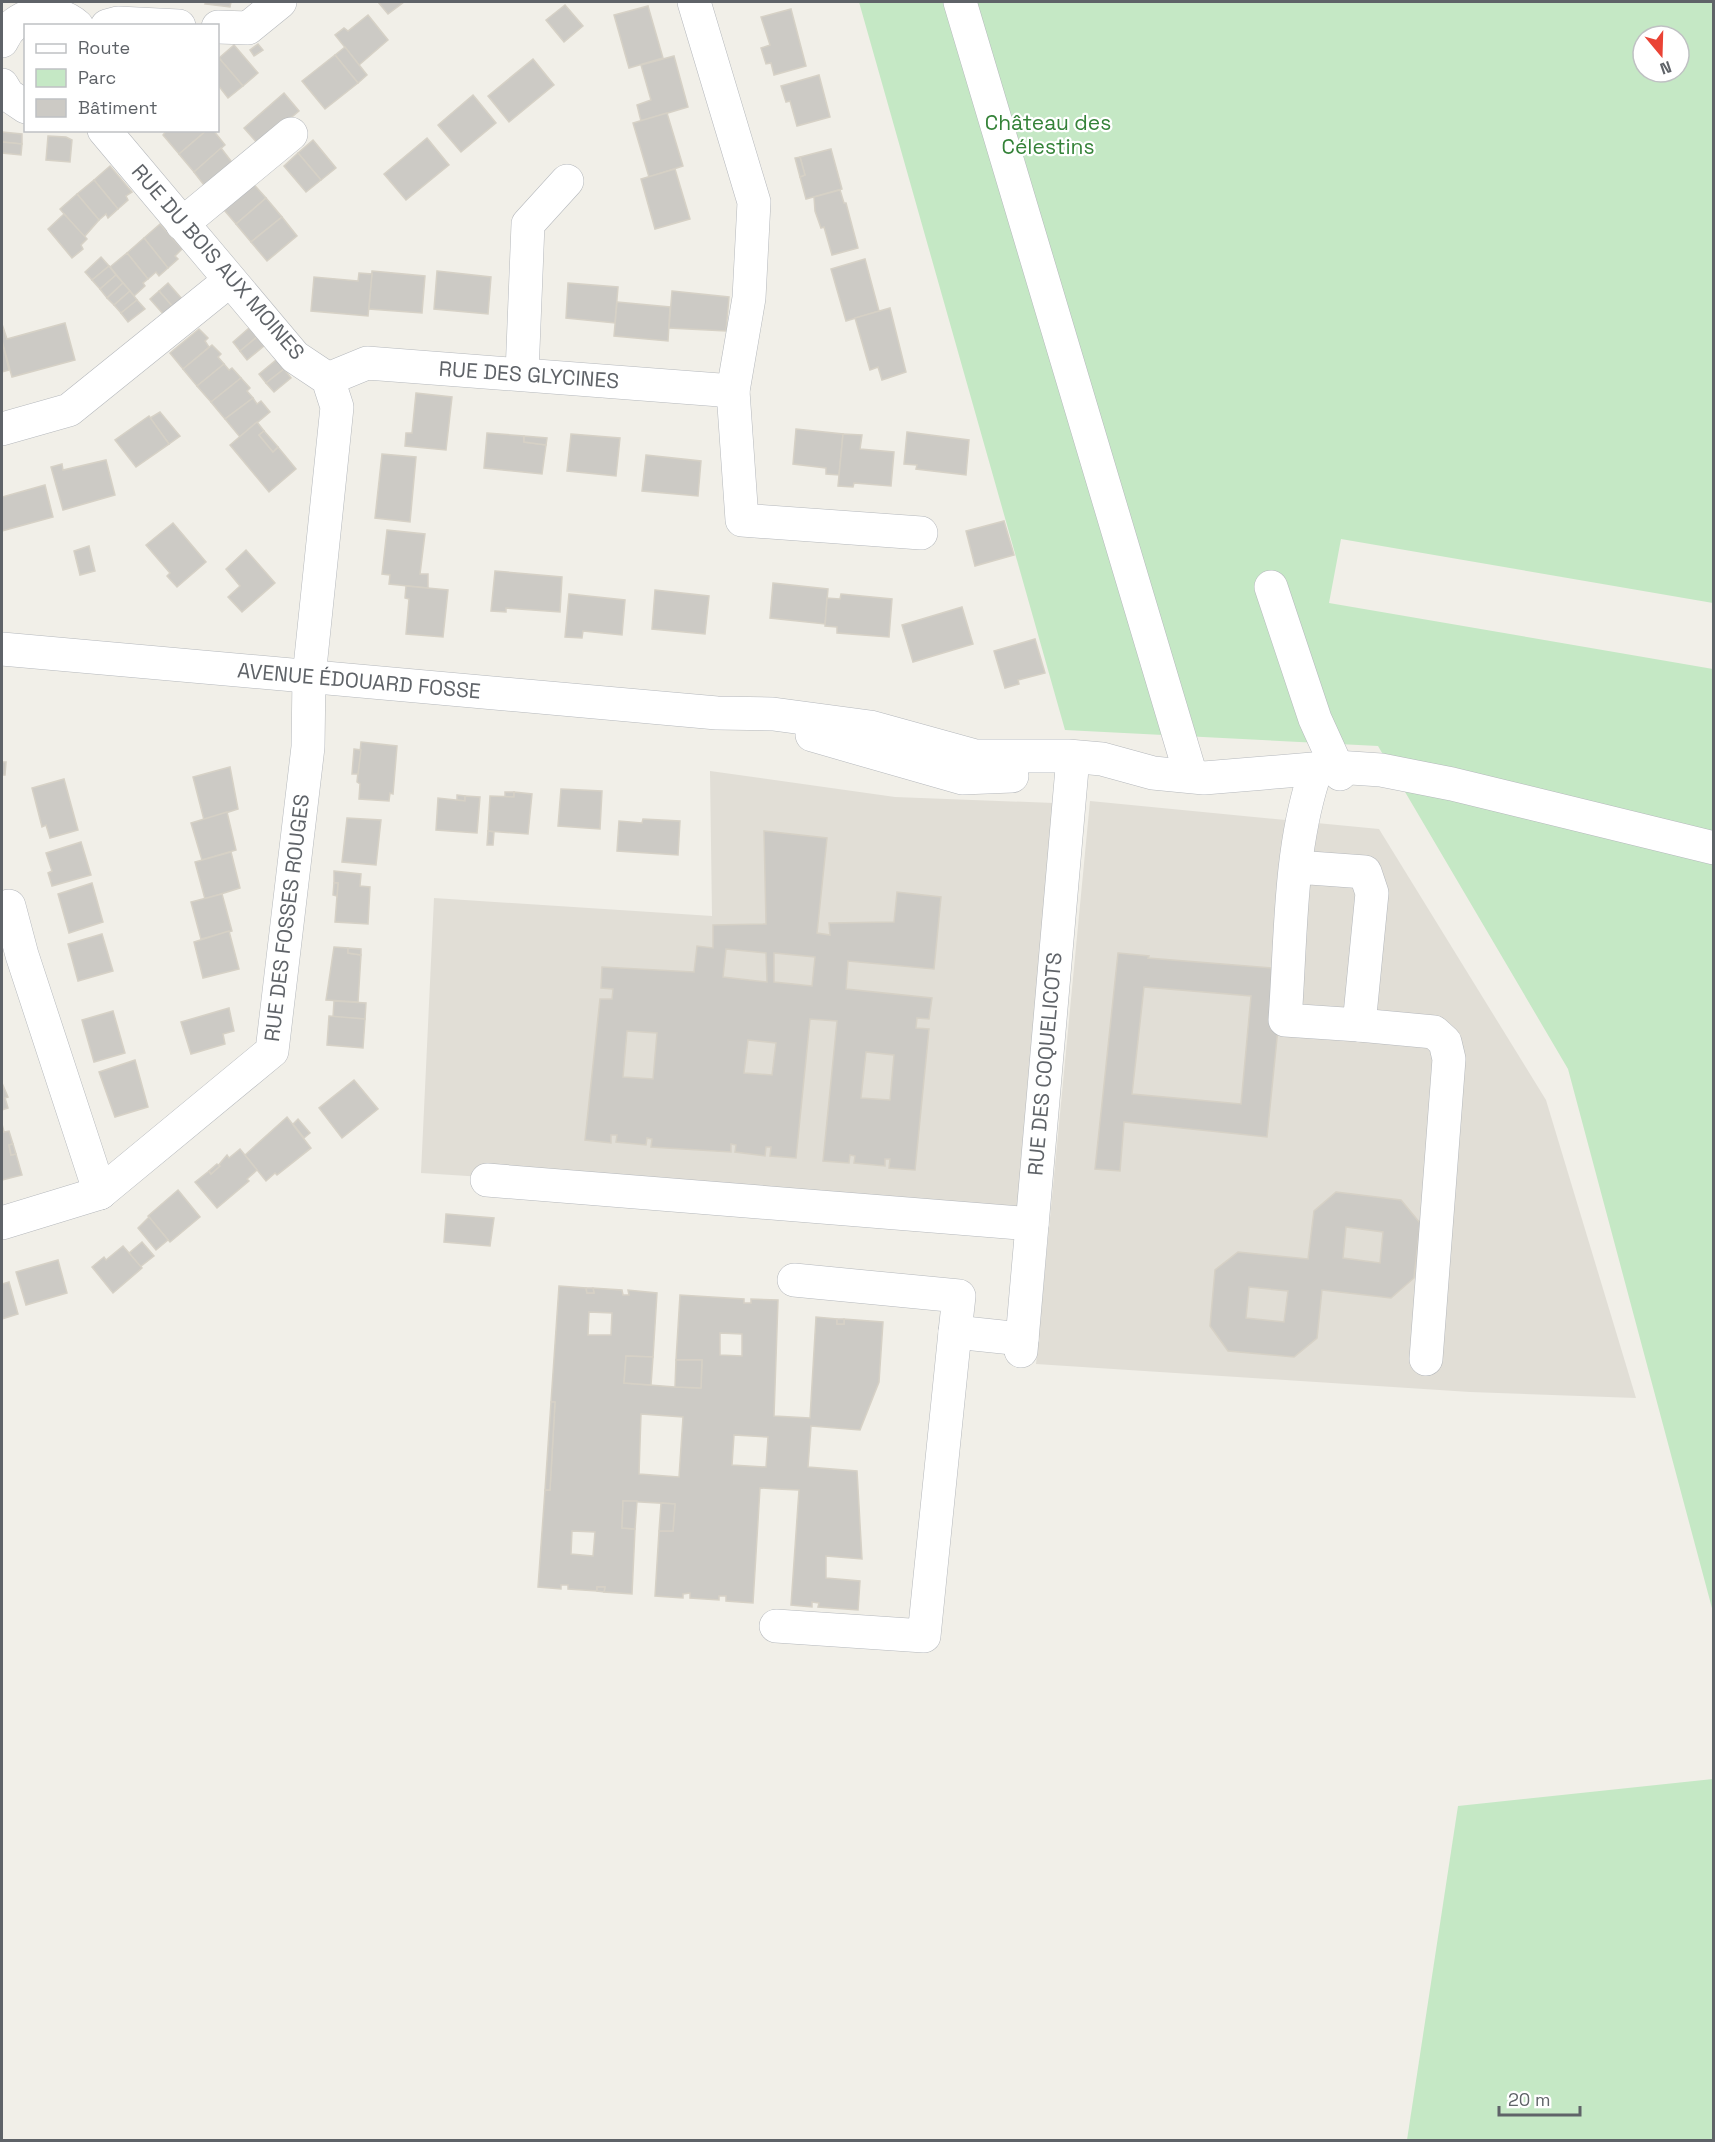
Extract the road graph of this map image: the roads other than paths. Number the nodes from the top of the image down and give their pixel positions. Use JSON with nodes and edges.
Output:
{"nodes":[{"id":1,"x":280,"y":2,"type":"edge"},
{"id":2,"x":694,"y":2,"type":"edge"},
{"id":3,"x":960,"y":2,"type":"edge"},
{"id":4,"x":145,"y":13,"type":"edge"},
{"id":5,"x":73,"y":24,"type":"edge"},
{"id":6,"x":113,"y":24,"type":"edge"},
{"id":7,"x":174,"y":24,"type":"edge"},
{"id":8,"x":6,"y":25,"type":"edge"},
{"id":9,"x":219,"y":27,"type":"edge"},
{"id":10,"x":106,"y":132,"type":"edge"},
{"id":11,"x":291,"y":134,"type":"dead end"},
{"id":12,"x":567,"y":181,"type":"dead end"},
{"id":13,"x":183,"y":224,"type":"junction"},
{"id":14,"x":229,"y":281,"type":"junction"},
{"id":15,"x":522,"y":374,"type":"junction"},
{"id":16,"x":328,"y":379,"type":"junction"},
{"id":17,"x":733,"y":391,"type":"junction"},
{"id":18,"x":2,"y":429,"type":"edge"},
{"id":19,"x":921,"y":533,"type":"dead end"},
{"id":20,"x":1270,"y":586,"type":"dead end"},
{"id":21,"x":2,"y":649,"type":"edge"},
{"id":22,"x":309,"y":677,"type":"junction"},
{"id":23,"x":1072,"y":767,"type":"junction"},
{"id":24,"x":1330,"y":773,"type":"junction"},
{"id":25,"x":1191,"y":776,"type":"junction"},
{"id":26,"x":1132,"y":778,"type":"junction"},
{"id":27,"x":1713,"y":849,"type":"edge"},
{"id":28,"x":1296,"y":867,"type":"junction"},
{"id":29,"x":9,"y":906,"type":"dead end"},
{"id":30,"x":12,"y":958,"type":"edge"},
{"id":31,"x":1359,"y":1025,"type":"junction"},
{"id":32,"x":487,"y":1180,"type":"dead end"},
{"id":33,"x":100,"y":1193,"type":"junction"},
{"id":34,"x":2,"y":1223,"type":"edge"},
{"id":35,"x":1032,"y":1224,"type":"junction"},
{"id":36,"x":794,"y":1280,"type":"dead end"},
{"id":37,"x":955,"y":1332,"type":"junction"},
{"id":38,"x":1426,"y":1359,"type":"dead end"},
{"id":39,"x":776,"y":1626,"type":"dead end"}],
"edges":[{"from":1,"to":9,"type":"street"},
{"from":2,"to":17,"type":"street"},
{"from":3,"to":25,"type":"street"},
{"from":4,"to":6,"type":"street"},
{"from":4,"to":7,"type":"street"},
{"from":5,"to":8,"type":"street"},
{"from":10,"to":13,"type":"street","name":"RUE DU BOIS AUX MOINES"},
{"from":11,"to":13,"type":"street"},
{"from":12,"to":15,"type":"street"},
{"from":13,"to":14,"type":"street","name":"RUE DU BOIS AUX MOINES"},
{"from":14,"to":16,"type":"street","name":"RUE DU BOIS AUX MOINES"},
{"from":14,"to":18,"type":"street"},
{"from":15,"to":16,"type":"street","name":"RUE DES GLYCINES"},
{"from":15,"to":17,"type":"street","name":"RUE DES GLYCINES"},
{"from":16,"to":22,"type":"street"},
{"from":17,"to":19,"type":"street"},
{"from":20,"to":24,"type":"street"},
{"from":21,"to":22,"type":"street","name":"AVENUE ÉDOUARD FOSSE"},
{"from":22,"to":23,"type":"street","name":"AVENUE ÉDOUARD FOSSE"},
{"from":22,"to":33,"type":"street","name":"RUE DES FOSSES ROUGES"},
{"from":23,"to":26,"type":"street","name":"AVENUE ÉDOUARD FOSSE"},
{"from":23,"to":35,"type":"street","name":"RUE DES COQUELICOTS"},
{"from":24,"to":25,"type":"street","name":"AVENUE ÉDOUARD FOSSE"},
{"from":24,"to":26,"type":"street","name":"AVENUE ÉDOUARD FOSSE"},
{"from":24,"to":27,"type":"street","name":"AVENUE ÉDOUARD FOSSE"},
{"from":24,"to":28,"type":"street"},
{"from":25,"to":26,"type":"street","name":"AVENUE ÉDOUARD FOSSE"},
{"from":28,"to":31,"type":"street"},
{"from":28,"to":31,"type":"street"},
{"from":29,"to":30,"type":"street"},
{"from":30,"to":33,"type":"street"},
{"from":31,"to":38,"type":"street"},
{"from":32,"to":35,"type":"street"},
{"from":33,"to":34,"type":"street","name":"RUE DES FOSSES ROUGES"},
{"from":35,"to":37,"type":"street","name":"RUE DES COQUELICOTS"},
{"from":36,"to":37,"type":"street"},
{"from":37,"to":39,"type":"street"}]}
